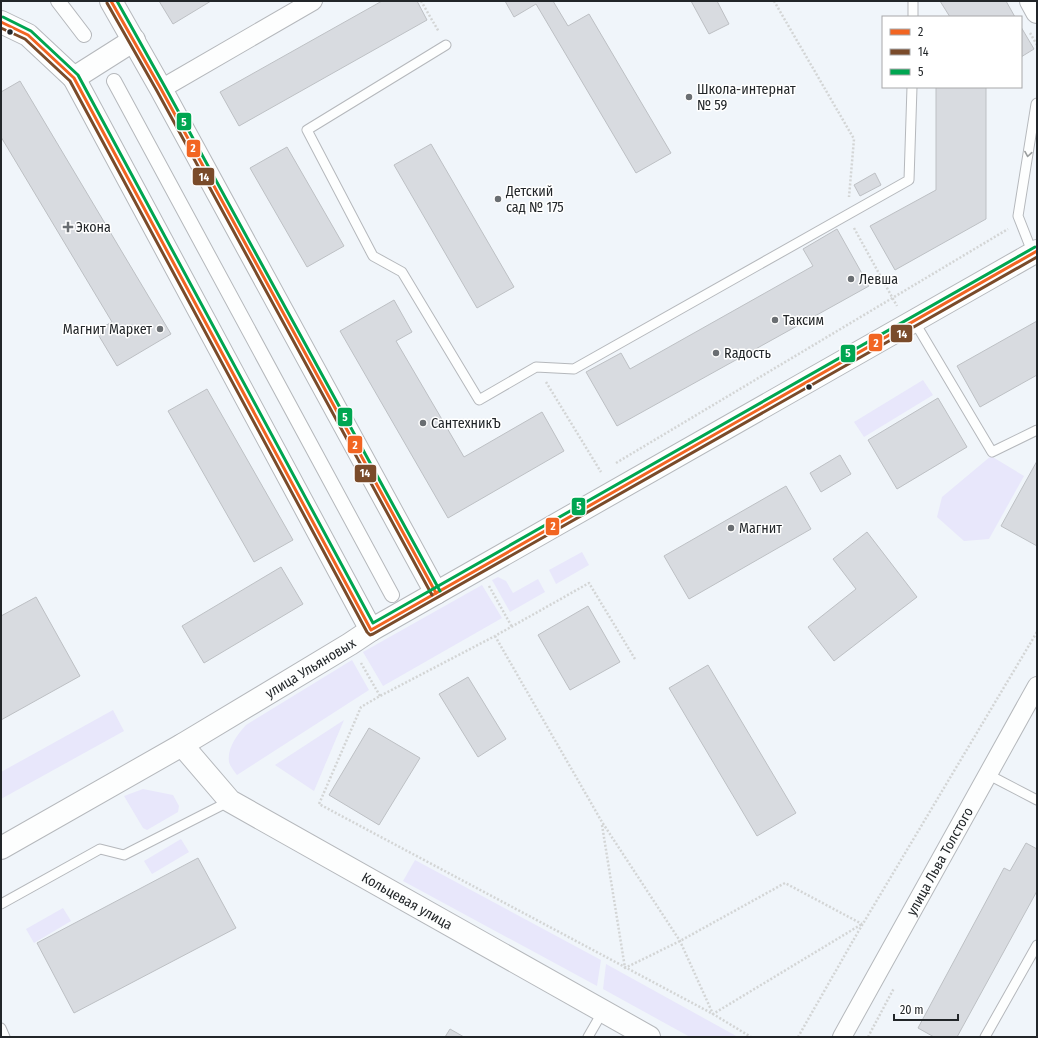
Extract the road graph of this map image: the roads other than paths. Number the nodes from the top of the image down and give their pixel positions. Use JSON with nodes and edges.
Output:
{"nodes":[{"id":1,"x":58,"y":1,"type":"edge"},
{"id":2,"x":111,"y":1,"type":"edge"},
{"id":3,"x":313,"y":1,"type":"edge"},
{"id":4,"x":914,"y":1,"type":"edge"},
{"id":5,"x":1031,"y":1,"type":"edge"},
{"id":6,"x":1037,"y":12,"type":"edge"},
{"id":7,"x":913,"y":16,"type":"edge"},
{"id":8,"x":1,"y":22,"type":"edge"},
{"id":9,"x":84,"y":35,"type":"dead end"},
{"id":10,"x":134,"y":40,"type":"junction"},
{"id":11,"x":446,"y":45,"type":"road end"},
{"id":12,"x":74,"y":78,"type":"junction"},
{"id":13,"x":114,"y":81,"type":"dead end"},
{"id":14,"x":912,"y":88,"type":"edge"},
{"id":15,"x":161,"y":89,"type":"junction"},
{"id":16,"x":1037,"y":103,"type":"edge"},
{"id":17,"x":1036,"y":254,"type":"edge"},
{"id":18,"x":911,"y":323,"type":"junction"},
{"id":19,"x":1037,"y":430,"type":"edge"},
{"id":20,"x":436,"y":593,"type":"junction"},
{"id":21,"x":392,"y":595,"type":"dead end"},
{"id":22,"x":371,"y":630,"type":"junction"},
{"id":23,"x":1037,"y":686,"type":"edge"},
{"id":24,"x":182,"y":745,"type":"junction"},
{"id":25,"x":987,"y":774,"type":"junction"},
{"id":26,"x":1037,"y":800,"type":"edge"},
{"id":27,"x":230,"y":801,"type":"junction"},
{"id":28,"x":1,"y":848,"type":"edge"},
{"id":29,"x":1,"y":904,"type":"edge"},
{"id":30,"x":1037,"y":945,"type":"edge"},
{"id":31,"x":603,"y":1011,"type":"junction"},
{"id":32,"x":1,"y":1028,"type":"edge"},
{"id":33,"x":5,"y":1037,"type":"edge"},
{"id":34,"x":588,"y":1037,"type":"edge"},
{"id":35,"x":650,"y":1037,"type":"edge"},
{"id":36,"x":842,"y":1037,"type":"edge"},
{"id":37,"x":985,"y":1037,"type":"edge"}],
"edges":[{"from":1,"to":9,"type":"street"},
{"from":2,"to":10,"type":"main road"},
{"from":3,"to":15,"type":"street"},
{"from":4,"to":7,"type":"lane"},
{"from":5,"to":6,"type":"main road"},
{"from":8,"to":12,"type":"main road"},
{"from":10,"to":12,"type":"main road"},
{"from":10,"to":15,"type":"main road"},
{"from":11,"to":14,"type":"lane"},
{"from":12,"to":22,"type":"main road"},
{"from":13,"to":21,"type":"street"},
{"from":15,"to":20,"type":"main road"},
{"from":16,"to":17,"type":"lane","one_way":true},
{"from":17,"to":18,"type":"main road","name":"улица Ульяновых"},
{"from":18,"to":19,"type":"lane"},
{"from":18,"to":20,"type":"main road","name":"улица Ульяновых"},
{"from":20,"to":22,"type":"main road","name":"улица Ульяновых"},
{"from":22,"to":24,"type":"main road","name":"улица Ульяновых"},
{"from":23,"to":25,"type":"street","name":"улица Льва Толстого"},
{"from":24,"to":27,"type":"main road","name":"Кольцевая улица"},
{"from":24,"to":28,"type":"main road","name":"улица Ульяновых"},
{"from":25,"to":26,"type":"lane"},
{"from":25,"to":36,"type":"street","name":"улица Льва Толстого"},
{"from":27,"to":29,"type":"lane"},
{"from":27,"to":31,"type":"main road","name":"Кольцевая улица"},
{"from":30,"to":37,"type":"lane"},
{"from":31,"to":34,"type":"lane"},
{"from":31,"to":35,"type":"main road","name":"Кольцевая улица"},
{"from":32,"to":33,"type":"lane"}]}
